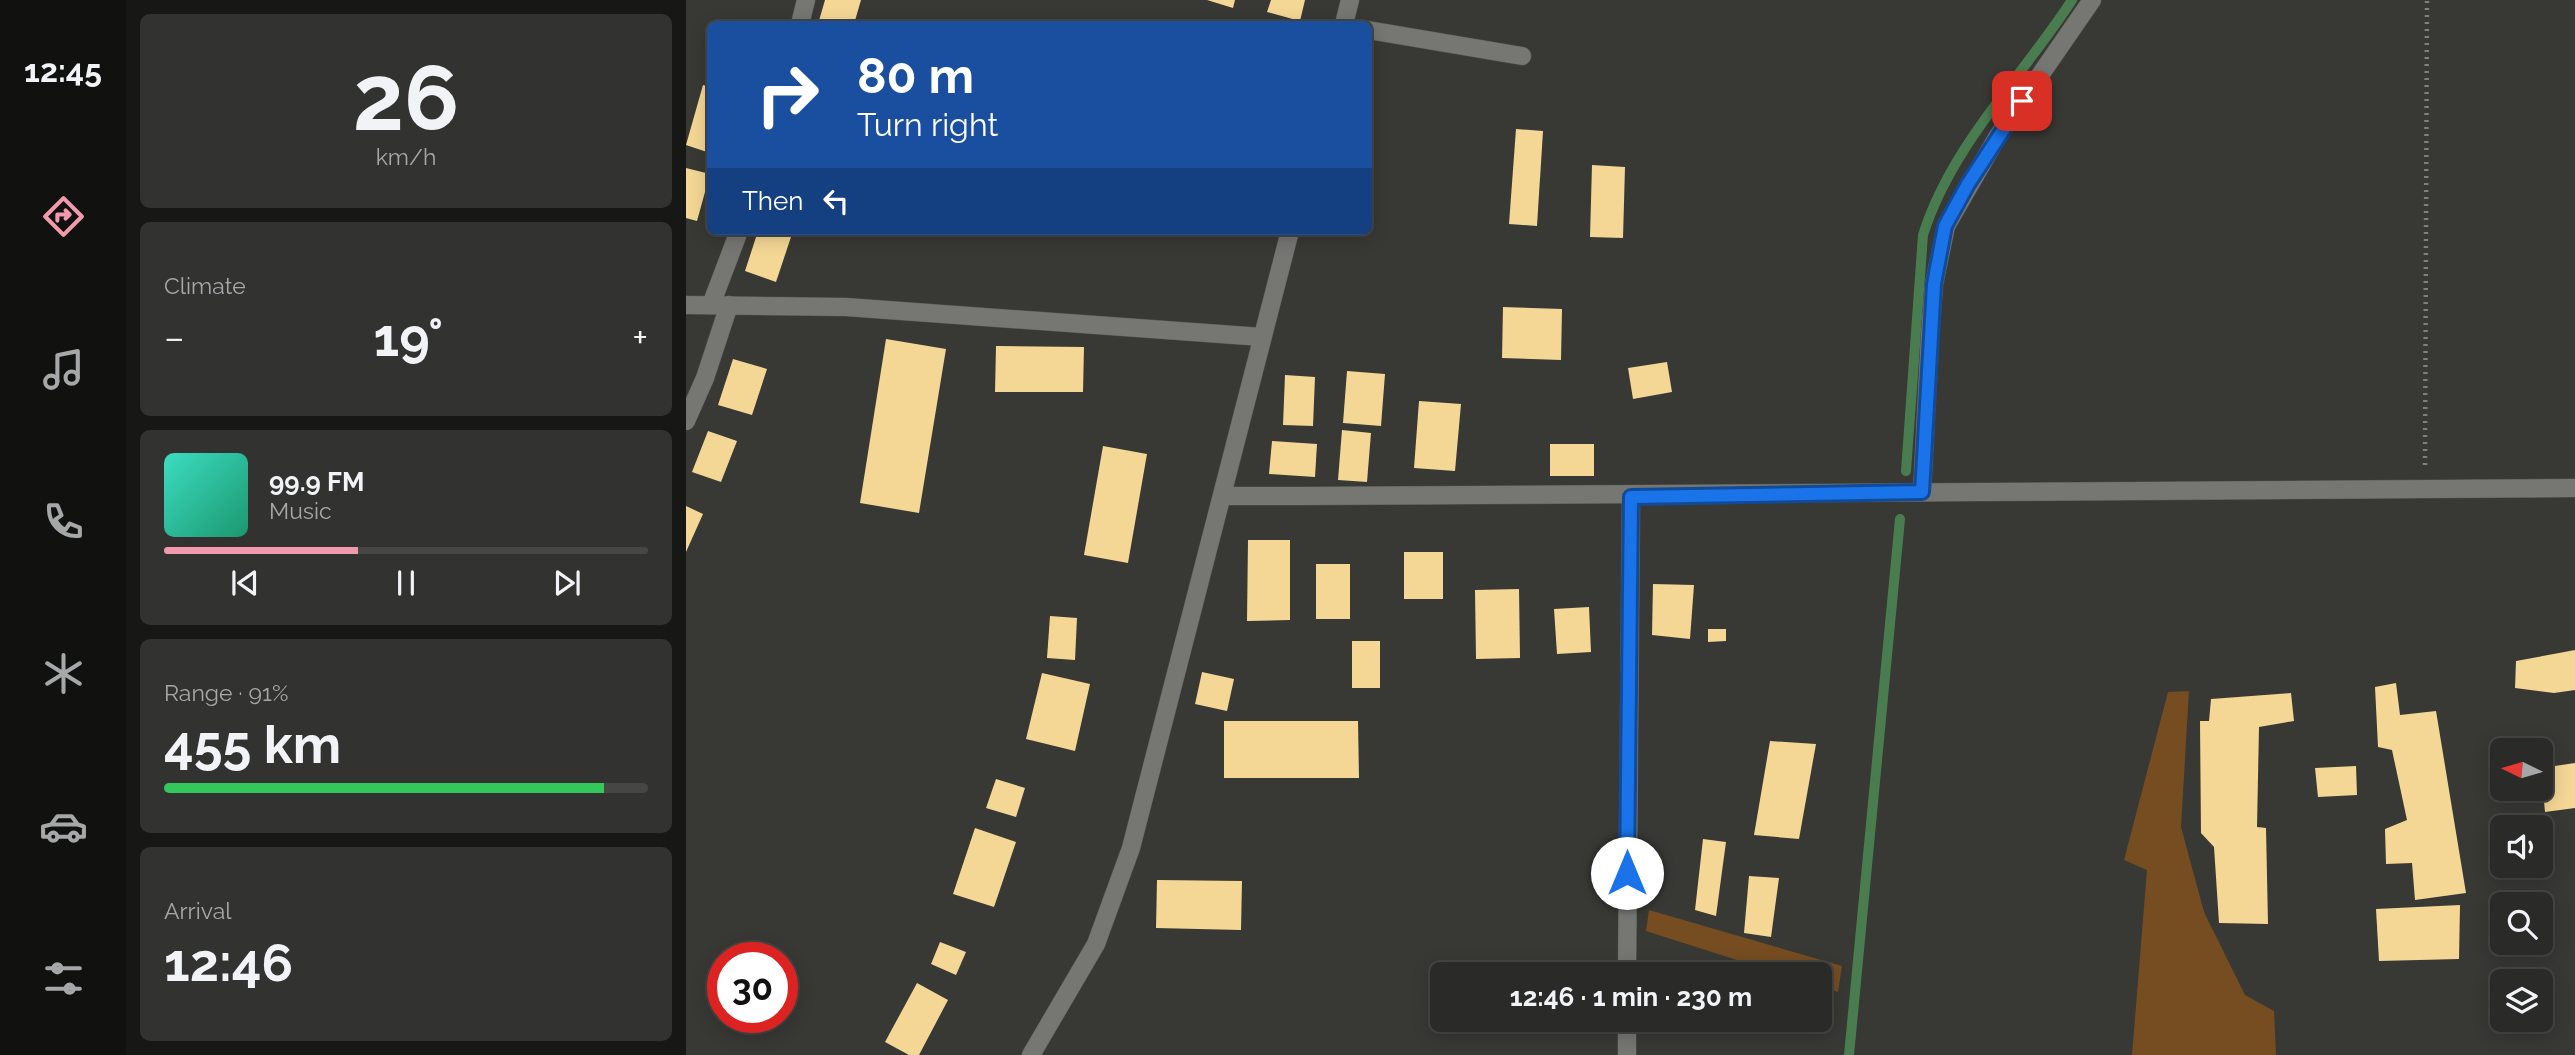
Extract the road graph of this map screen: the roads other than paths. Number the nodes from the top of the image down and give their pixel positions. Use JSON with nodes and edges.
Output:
{"nodes":[{"id":1,"x":806,"y":0,"type":"edge"},
{"id":2,"x":1350,"y":0,"type":"edge"},
{"id":3,"x":2092,"y":0,"type":"edge"},
{"id":4,"x":801,"y":21,"type":"edge"},
{"id":5,"x":1345,"y":21,"type":"edge"},
{"id":6,"x":1372,"y":31,"type":"edge"},
{"id":7,"x":1522,"y":56,"type":"dead end"},
{"id":8,"x":738,"y":235,"type":"edge"},
{"id":9,"x":1289,"y":235,"type":"edge"},
{"id":10,"x":686,"y":305,"type":"edge"},
{"id":11,"x":720,"y":305,"type":"junction"},
{"id":12,"x":1262,"y":337,"type":"junction"},
{"id":13,"x":686,"y":421,"type":"edge"},
{"id":14,"x":2575,"y":488,"type":"edge"},
{"id":15,"x":1922,"y":492,"type":"junction"},
{"id":16,"x":1222,"y":496,"type":"junction"},
{"id":17,"x":1631,"y":497,"type":"junction"},
{"id":18,"x":1627,"y":962,"type":"edge"},
{"id":19,"x":1627,"y":1032,"type":"edge"},
{"id":20,"x":1031,"y":1055,"type":"edge"},
{"id":21,"x":1627,"y":1055,"type":"edge"}],
"edges":[{"from":1,"to":4,"type":"street"},
{"from":2,"to":5,"type":"street"},
{"from":3,"to":15,"type":"street"},
{"from":6,"to":7,"type":"street"},
{"from":8,"to":11,"type":"street"},
{"from":9,"to":12,"type":"street"},
{"from":10,"to":11,"type":"street"},
{"from":11,"to":12,"type":"street"},
{"from":11,"to":13,"type":"street"},
{"from":12,"to":16,"type":"street"},
{"from":14,"to":15,"type":"street"},
{"from":15,"to":17,"type":"street"},
{"from":16,"to":17,"type":"street"},
{"from":16,"to":20,"type":"street"},
{"from":17,"to":18,"type":"street"},
{"from":19,"to":21,"type":"street"}]}
